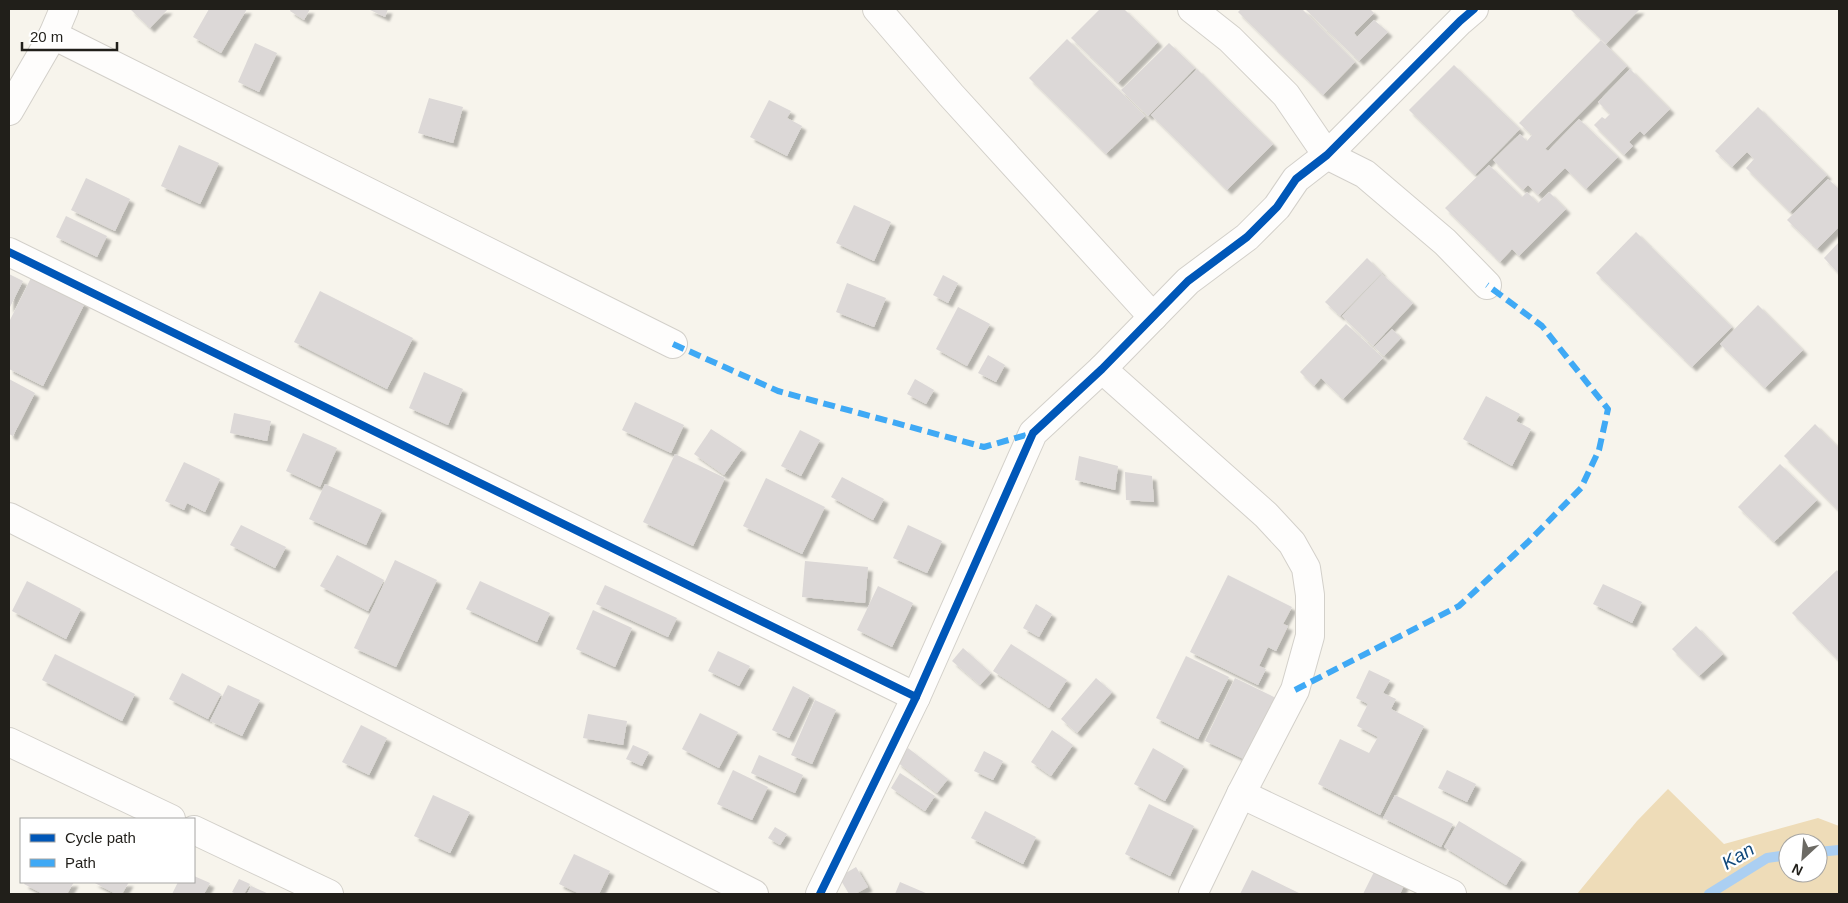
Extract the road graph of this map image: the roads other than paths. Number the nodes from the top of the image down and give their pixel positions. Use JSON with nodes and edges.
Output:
{"nodes":[{"id":1,"x":64,"y":9,"type":"edge"},
{"id":2,"x":876,"y":9,"type":"edge"},
{"id":3,"x":1192,"y":9,"type":"edge"},
{"id":4,"x":1474,"y":9,"type":"edge"},
{"id":5,"x":53,"y":35,"type":"junction"},
{"id":6,"x":9,"y":111,"type":"edge"},
{"id":7,"x":1327,"y":155,"type":"junction"},
{"id":8,"x":9,"y":252,"type":"edge"},
{"id":9,"x":1487,"y":285,"type":"dead end"},
{"id":10,"x":1153,"y":316,"type":"junction"},
{"id":11,"x":673,"y":344,"type":"dead end"},
{"id":12,"x":1102,"y":368,"type":"junction"},
{"id":13,"x":9,"y":516,"type":"edge"},
{"id":14,"x":916,"y":697,"type":"junction"},
{"id":15,"x":9,"y":742,"type":"edge"},
{"id":16,"x":1241,"y":794,"type":"junction"},
{"id":17,"x":169,"y":818,"type":"edge"},
{"id":18,"x":195,"y":830,"type":"edge"},
{"id":19,"x":329,"y":894,"type":"edge"},
{"id":20,"x":754,"y":894,"type":"edge"},
{"id":21,"x":820,"y":894,"type":"edge"},
{"id":22,"x":1193,"y":894,"type":"edge"},
{"id":23,"x":1452,"y":894,"type":"edge"}],
"edges":[{"from":1,"to":5,"type":"street"},
{"from":2,"to":10,"type":"street"},
{"from":3,"to":7,"type":"street"},
{"from":4,"to":7,"type":"street"},
{"from":5,"to":6,"type":"street"},
{"from":5,"to":11,"type":"street"},
{"from":7,"to":9,"type":"street"},
{"from":7,"to":10,"type":"street"},
{"from":8,"to":14,"type":"street"},
{"from":10,"to":12,"type":"street"},
{"from":12,"to":14,"type":"street"},
{"from":12,"to":16,"type":"street"},
{"from":13,"to":20,"type":"street"},
{"from":14,"to":21,"type":"street"},
{"from":15,"to":17,"type":"street"},
{"from":16,"to":22,"type":"street"},
{"from":16,"to":23,"type":"street"},
{"from":18,"to":19,"type":"street"}]}
